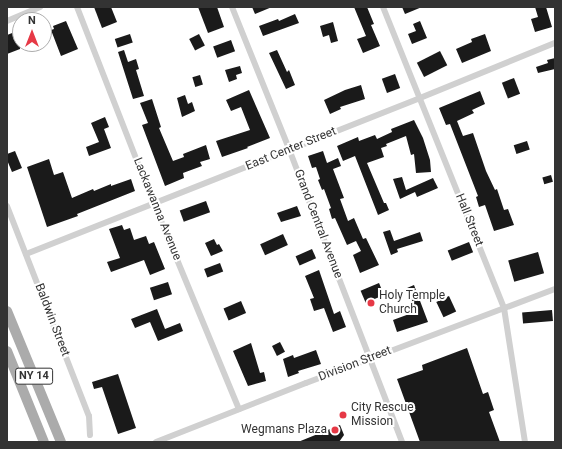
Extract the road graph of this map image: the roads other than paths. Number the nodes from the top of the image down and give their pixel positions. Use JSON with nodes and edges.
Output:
{"nodes":[{"id":1,"x":40,"y":7,"type":"edge"},
{"id":2,"x":77,"y":7,"type":"edge"},
{"id":3,"x":232,"y":7,"type":"edge"},
{"id":4,"x":383,"y":7,"type":"edge"},
{"id":5,"x":7,"y":21,"type":"edge"},
{"id":6,"x":555,"y":43,"type":"edge"},
{"id":7,"x":420,"y":98,"type":"junction"},
{"id":8,"x":289,"y":149,"type":"junction"},
{"id":9,"x":154,"y":204,"type":"junction"},
{"id":10,"x":7,"y":206,"type":"edge"},
{"id":11,"x":26,"y":254,"type":"junction"},
{"id":12,"x":555,"y":289,"type":"edge"},
{"id":13,"x":504,"y":308,"type":"junction"},
{"id":14,"x":7,"y":311,"type":"edge"},
{"id":15,"x":7,"y":351,"type":"edge"},
{"id":16,"x":370,"y":359,"type":"junction"},
{"id":17,"x":239,"y":409,"type":"junction"},
{"id":18,"x":90,"y":436,"type":"dead end"},
{"id":19,"x":44,"y":442,"type":"edge"},
{"id":20,"x":61,"y":442,"type":"edge"},
{"id":21,"x":156,"y":442,"type":"edge"},
{"id":22,"x":402,"y":442,"type":"edge"},
{"id":23,"x":525,"y":442,"type":"edge"}],
"edges":[{"from":1,"to":5,"type":"street"},
{"from":2,"to":9,"type":"street","name":"Lackawanna Avenue"},
{"from":3,"to":8,"type":"street","name":"Grand Central Avenue"},
{"from":4,"to":7,"type":"street","name":"Hall Street"},
{"from":6,"to":7,"type":"street","name":"East Center Street"},
{"from":7,"to":8,"type":"street","name":"East Center Street"},
{"from":7,"to":13,"type":"street","name":"Hall Street"},
{"from":8,"to":9,"type":"street","name":"East Center Street"},
{"from":8,"to":16,"type":"street","name":"Grand Central Avenue"},
{"from":9,"to":11,"type":"street","name":"East Center Street"},
{"from":9,"to":17,"type":"street","name":"Lackawanna Avenue"},
{"from":10,"to":11,"type":"street","name":"Baldwin Street"},
{"from":11,"to":18,"type":"street","name":"Baldwin Street"},
{"from":12,"to":13,"type":"street","name":"Division Street"},
{"from":13,"to":16,"type":"street","name":"Division Street"},
{"from":13,"to":23,"type":"street","name":"Hall Street"},
{"from":14,"to":20,"type":"main road","number":"NY 14"},
{"from":15,"to":19,"type":"main road","number":"NY 14"},
{"from":16,"to":17,"type":"street","name":"Division Street"},
{"from":16,"to":22,"type":"street","name":"Grand Central Avenue"},
{"from":17,"to":21,"type":"street","name":"Division Street"}]}
